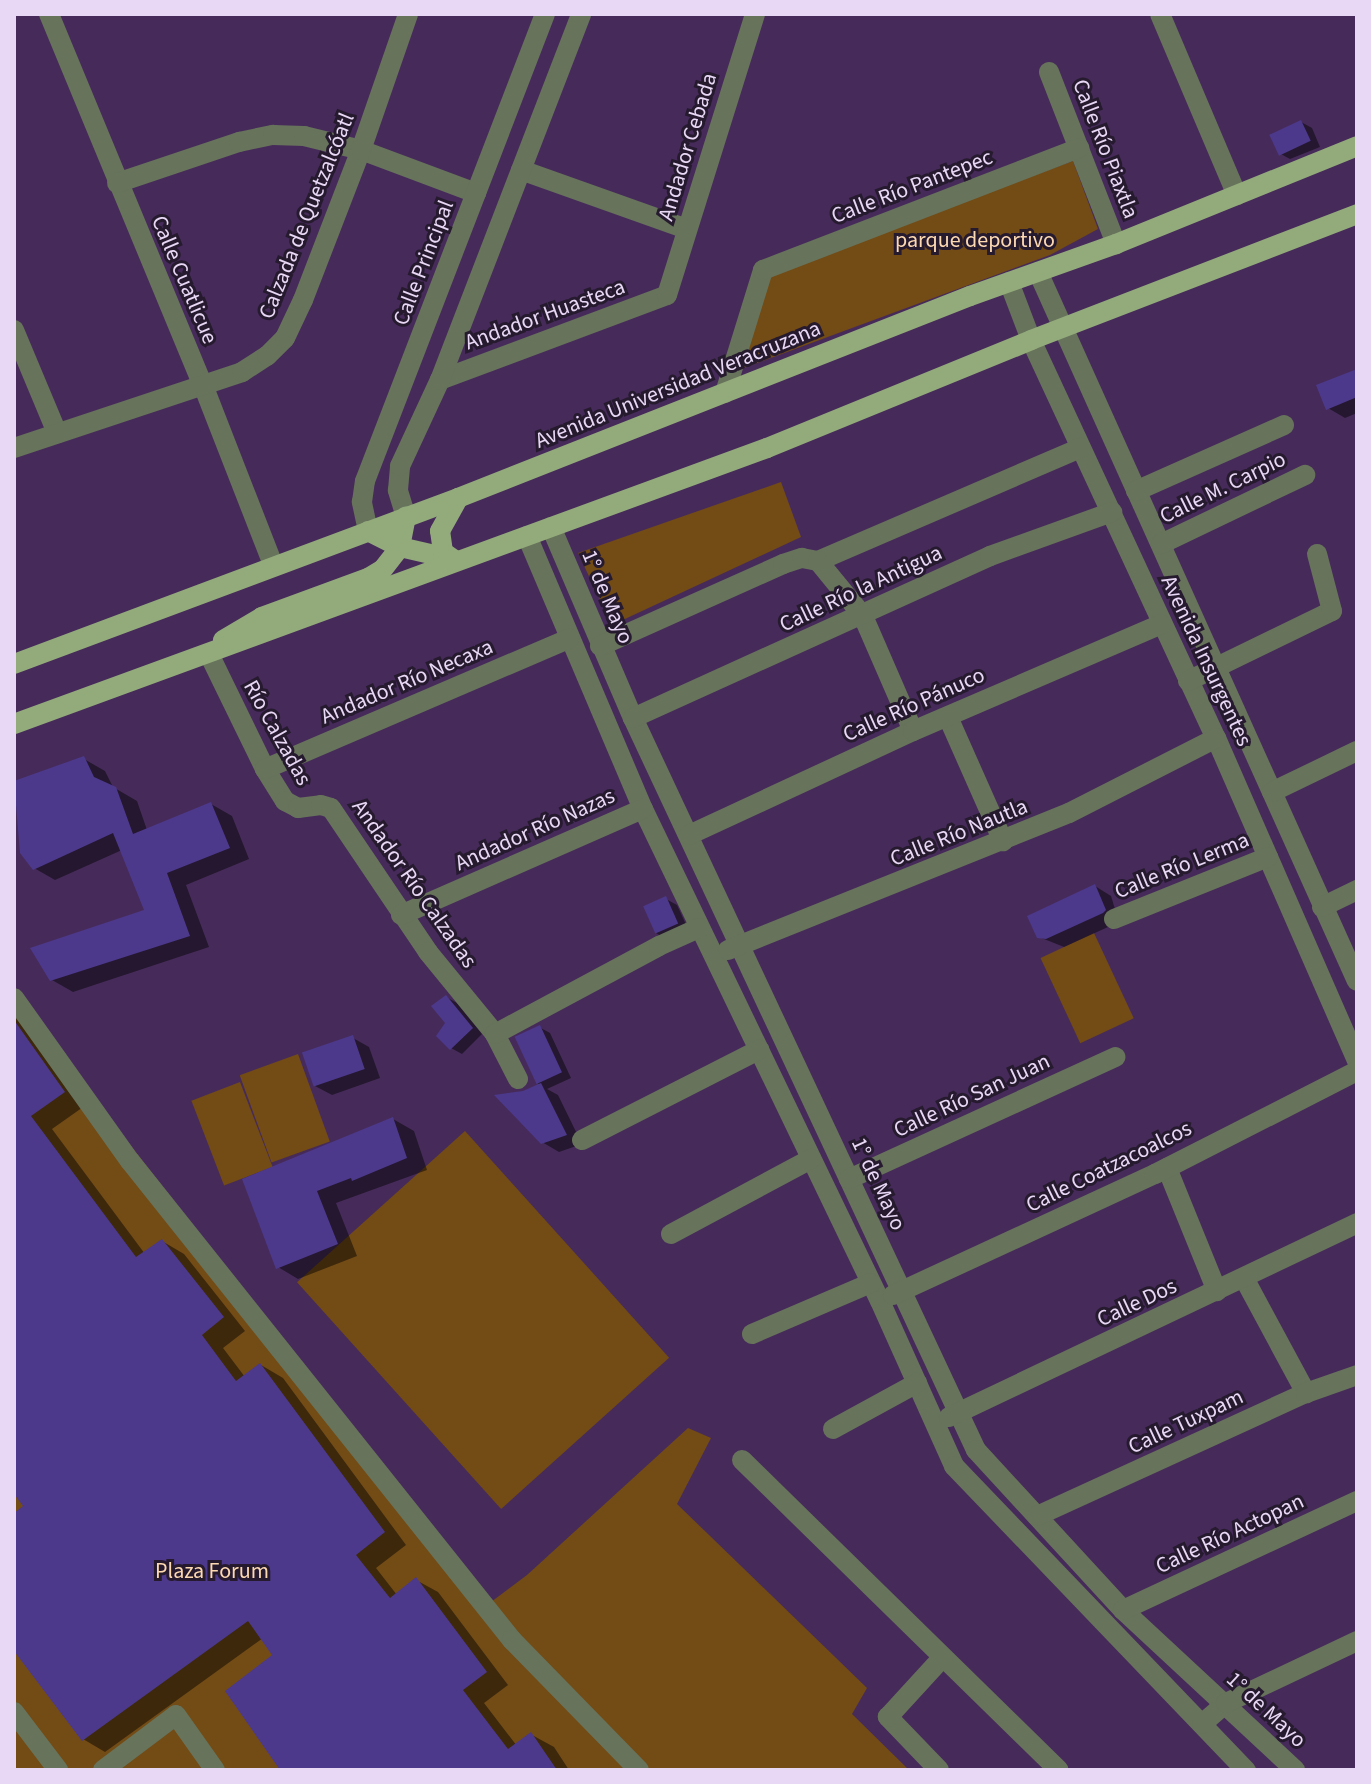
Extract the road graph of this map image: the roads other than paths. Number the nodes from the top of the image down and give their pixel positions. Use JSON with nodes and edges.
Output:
{"nodes":[{"id":1,"x":49,"y":14,"type":"edge"},
{"id":2,"x":408,"y":14,"type":"edge"},
{"id":3,"x":545,"y":14,"type":"edge"},
{"id":4,"x":581,"y":14,"type":"edge"},
{"id":5,"x":755,"y":14,"type":"edge"},
{"id":6,"x":1160,"y":14,"type":"edge"},
{"id":7,"x":1049,"y":72,"type":"dead end"},
{"id":8,"x":1357,"y":146,"type":"edge"},
{"id":9,"x":1079,"y":148,"type":"junction"},
{"id":10,"x":361,"y":150,"type":"junction"},
{"id":11,"x":521,"y":170,"type":"junction"},
{"id":12,"x":117,"y":183,"type":"junction"},
{"id":13,"x":476,"y":193,"type":"junction"},
{"id":14,"x":1237,"y":195,"type":"junction"},
{"id":15,"x":1357,"y":214,"type":"edge"},
{"id":16,"x":687,"y":229,"type":"junction"},
{"id":17,"x":1116,"y":244,"type":"junction"},
{"id":18,"x":1038,"y":272,"type":"junction"},
{"id":19,"x":1009,"y":282,"type":"junction"},
{"id":20,"x":667,"y":295,"type":"joint"},
{"id":21,"x":1062,"y":328,"type":"junction"},
{"id":22,"x":14,"y":330,"type":"edge"},
{"id":23,"x":1031,"y":340,"type":"junction"},
{"id":24,"x":440,"y":380,"type":"junction"},
{"id":25,"x":203,"y":385,"type":"junction"},
{"id":26,"x":725,"y":393,"type":"junction"},
{"id":27,"x":1284,"y":425,"type":"dead end"},
{"id":28,"x":57,"y":433,"type":"junction"},
{"id":29,"x":14,"y":448,"type":"edge"},
{"id":30,"x":1081,"y":448,"type":"junction"},
{"id":31,"x":1305,"y":475,"type":"dead end"},
{"id":32,"x":1136,"y":491,"type":"junction"},
{"id":33,"x":458,"y":498,"type":"junction"},
{"id":34,"x":1112,"y":512,"type":"junction"},
{"id":35,"x":406,"y":517,"type":"junction"},
{"id":36,"x":551,"y":527,"type":"junction"},
{"id":37,"x":368,"y":531,"type":"junction"},
{"id":38,"x":527,"y":536,"type":"junction"},
{"id":39,"x":1161,"y":544,"type":"junction"},
{"id":40,"x":400,"y":547,"type":"junction"},
{"id":41,"x":1317,"y":554,"type":"dead end"},
{"id":42,"x":452,"y":560,"type":"junction"},
{"id":43,"x":818,"y":561,"type":"junction"},
{"id":44,"x":273,"y":565,"type":"junction"},
{"id":45,"x":863,"y":616,"type":"junction"},
{"id":46,"x":1161,"y":624,"type":"junction"},
{"id":47,"x":569,"y":639,"type":"junction"},
{"id":48,"x":600,"y":646,"type":"junction"},
{"id":49,"x":209,"y":654,"type":"junction"},
{"id":50,"x":14,"y":664,"type":"edge"},
{"id":51,"x":1218,"y":667,"type":"junction"},
{"id":52,"x":1188,"y":681,"type":"junction"},
{"id":53,"x":948,"y":717,"type":"junction"},
{"id":54,"x":633,"y":718,"type":"junction"},
{"id":55,"x":14,"y":724,"type":"edge"},
{"id":56,"x":913,"y":731,"type":"junction"},
{"id":57,"x":1216,"y":738,"type":"junction"},
{"id":58,"x":1357,"y":751,"type":"edge"},
{"id":59,"x":265,"y":769,"type":"junction"},
{"id":60,"x":1272,"y":792,"type":"junction"},
{"id":61,"x":321,"y":805,"type":"joint"},
{"id":62,"x":643,"y":809,"type":"junction"},
{"id":63,"x":689,"y":835,"type":"junction"},
{"id":64,"x":1003,"y":841,"type":"junction"},
{"id":65,"x":1268,"y":857,"type":"junction"},
{"id":66,"x":1357,"y":890,"type":"edge"},
{"id":67,"x":1322,"y":907,"type":"junction"},
{"id":68,"x":401,"y":915,"type":"junction"},
{"id":69,"x":1114,"y":919,"type":"dead end"},
{"id":70,"x":699,"y":928,"type":"junction"},
{"id":71,"x":740,"y":945,"type":"junction"},
{"id":72,"x":713,"y":957,"type":"junction"},
{"id":73,"x":1357,"y":981,"type":"edge"},
{"id":74,"x":14,"y":998,"type":"edge"},
{"id":75,"x":1351,"y":1027,"type":"edge"},
{"id":76,"x":496,"y":1038,"type":"junction"},
{"id":77,"x":759,"y":1050,"type":"junction"},
{"id":78,"x":1115,"y":1057,"type":"dead end"},
{"id":79,"x":1357,"y":1061,"type":"edge"},
{"id":80,"x":1357,"y":1071,"type":"edge"},
{"id":81,"x":518,"y":1079,"type":"dead end"},
{"id":82,"x":582,"y":1140,"type":"dead end"},
{"id":83,"x":811,"y":1159,"type":"junction"},
{"id":84,"x":1167,"y":1168,"type":"junction"},
{"id":85,"x":849,"y":1179,"type":"junction"},
{"id":86,"x":1357,"y":1223,"type":"edge"},
{"id":87,"x":671,"y":1234,"type":"dead end"},
{"id":88,"x":1244,"y":1278,"type":"junction"},
{"id":89,"x":902,"y":1291,"type":"junction"},
{"id":90,"x":1217,"y":1291,"type":"junction"},
{"id":91,"x":875,"y":1292,"type":"junction"},
{"id":92,"x":752,"y":1334,"type":"dead end"},
{"id":93,"x":1357,"y":1375,"type":"edge"},
{"id":94,"x":917,"y":1383,"type":"junction"},
{"id":95,"x":1306,"y":1393,"type":"junction"},
{"id":96,"x":960,"y":1412,"type":"junction"},
{"id":97,"x":936,"y":1423,"type":"junction"},
{"id":98,"x":833,"y":1429,"type":"dead end"},
{"id":99,"x":742,"y":1460,"type":"dead end"},
{"id":100,"x":1357,"y":1501,"type":"edge"},
{"id":101,"x":1037,"y":1516,"type":"junction"},
{"id":102,"x":1123,"y":1610,"type":"junction"},
{"id":103,"x":1357,"y":1641,"type":"edge"},
{"id":104,"x":943,"y":1657,"type":"junction"},
{"id":105,"x":1226,"y":1703,"type":"junction"},
{"id":106,"x":14,"y":1712,"type":"edge"},
{"id":107,"x":1202,"y":1724,"type":"junction"},
{"id":108,"x":58,"y":1770,"type":"edge"},
{"id":109,"x":103,"y":1770,"type":"edge"},
{"id":110,"x":215,"y":1770,"type":"edge"},
{"id":111,"x":639,"y":1770,"type":"edge"},
{"id":112,"x":939,"y":1770,"type":"edge"},
{"id":113,"x":1059,"y":1770,"type":"edge"},
{"id":114,"x":1246,"y":1770,"type":"edge"},
{"id":115,"x":1295,"y":1770,"type":"edge"}],
"edges":[{"from":1,"to":12,"type":"street","name":"Calle Cuatlicue"},
{"from":2,"to":10,"type":"street","name":"Calzada de Quetzalcóatl"},
{"from":3,"to":13,"type":"street","name":"Calle Principal"},
{"from":4,"to":11,"type":"street"},
{"from":5,"to":16,"type":"street","name":"Andador Cebada"},
{"from":6,"to":14,"type":"street"},
{"from":7,"to":9,"type":"street","name":"Calle Río Piaxtla"},
{"from":8,"to":14,"type":"main road","name":"Avenida Universidad Veracruzana"},
{"from":9,"to":17,"type":"street","name":"Calle Río Piaxtla"},
{"from":9,"to":26,"type":"street","name":"Calle Río Pantepec"},
{"from":10,"to":12,"type":"street"},
{"from":10,"to":13,"type":"street"},
{"from":10,"to":25,"type":"street","name":"Calzada de Quetzalcóatl"},
{"from":11,"to":16,"type":"street"},
{"from":11,"to":24,"type":"street"},
{"from":12,"to":25,"type":"street","name":"Calle Cuatlicue"},
{"from":13,"to":37,"type":"street","name":"Calle Principal"},
{"from":14,"to":17,"type":"main road","name":"Avenida Universidad Veracruzana"},
{"from":15,"to":21,"type":"main road"},
{"from":16,"to":20,"type":"street","name":"Andador Cebada"},
{"from":17,"to":18,"type":"main road","name":"Avenida Universidad Veracruzana"},
{"from":18,"to":19,"type":"main road","name":"Avenida Universidad Veracruzana"},
{"from":18,"to":21,"type":"street","name":"Avenida Insurgentes"},
{"from":19,"to":23,"type":"street","name":"Avenida Insurgentes"},
{"from":19,"to":26,"type":"main road","name":"Avenida Universidad Veracruzana"},
{"from":20,"to":24,"type":"street","name":"Andador Huasteca"},
{"from":21,"to":23,"type":"main road"},
{"from":21,"to":32,"type":"street","name":"Avenida Insurgentes"},
{"from":22,"to":28,"type":"street"},
{"from":23,"to":30,"type":"street","name":"Avenida Insurgentes"},
{"from":23,"to":36,"type":"main road"},
{"from":24,"to":35,"type":"street"},
{"from":25,"to":28,"type":"street","name":"Calzada de Quetzalcóatl"},
{"from":25,"to":44,"type":"street","name":"Calle Cuatlicue"},
{"from":26,"to":33,"type":"main road","name":"Avenida Universidad Veracruzana"},
{"from":27,"to":32,"type":"street"},
{"from":28,"to":29,"type":"street","name":"Calzada de Quetzalcóatl"},
{"from":30,"to":34,"type":"street","name":"Avenida Insurgentes"},
{"from":30,"to":43,"type":"street"},
{"from":31,"to":39,"type":"street","name":"Calle M. Carpio"},
{"from":32,"to":39,"type":"street","name":"Avenida Insurgentes"},
{"from":33,"to":35,"type":"main road","name":"Avenida Universidad Veracruzana"},
{"from":33,"to":42,"type":"main road"},
{"from":34,"to":45,"type":"street","name":"Calle Río la Antigua"},
{"from":34,"to":46,"type":"street","name":"Avenida Insurgentes"},
{"from":35,"to":37,"type":"main road","name":"Avenida Universidad Veracruzana"},
{"from":35,"to":40,"type":"main road"},
{"from":36,"to":38,"type":"main road"},
{"from":36,"to":48,"type":"street","name":"1° de Mayo"},
{"from":37,"to":40,"type":"main road"},
{"from":37,"to":44,"type":"main road","name":"Avenida Universidad Veracruzana"},
{"from":38,"to":42,"type":"main road"},
{"from":38,"to":47,"type":"street"},
{"from":39,"to":51,"type":"street","name":"Avenida Insurgentes"},
{"from":40,"to":42,"type":"main road"},
{"from":40,"to":49,"type":"main road"},
{"from":41,"to":51,"type":"street"},
{"from":42,"to":49,"type":"main road"},
{"from":43,"to":45,"type":"street"},
{"from":43,"to":48,"type":"street"},
{"from":44,"to":50,"type":"main road","name":"Avenida Universidad Veracruzana"},
{"from":45,"to":54,"type":"street","name":"Calle Río la Antigua"},
{"from":45,"to":56,"type":"street"},
{"from":46,"to":52,"type":"street","name":"Avenida Insurgentes"},
{"from":46,"to":53,"type":"street","name":"Calle Río Pánuco"},
{"from":47,"to":59,"type":"street","name":"Andador Río Necaxa"},
{"from":47,"to":62,"type":"street"},
{"from":48,"to":54,"type":"street","name":"1° de Mayo"},
{"from":49,"to":55,"type":"main road"},
{"from":49,"to":59,"type":"street","name":"Río Calzadas"},
{"from":51,"to":52,"type":"street"},
{"from":51,"to":60,"type":"street","name":"Avenida Insurgentes"},
{"from":52,"to":57,"type":"street","name":"Avenida Insurgentes"},
{"from":53,"to":56,"type":"street","name":"Calle Río Pánuco"},
{"from":53,"to":64,"type":"street"},
{"from":54,"to":63,"type":"street","name":"1° de Mayo"},
{"from":56,"to":63,"type":"street","name":"Calle Río Pánuco"},
{"from":57,"to":64,"type":"street","name":"Calle Río Nautla"},
{"from":57,"to":65,"type":"street","name":"Avenida Insurgentes"},
{"from":58,"to":60,"type":"street"},
{"from":59,"to":61,"type":"street","name":"Río Calzadas"},
{"from":60,"to":67,"type":"street","name":"Avenida Insurgentes"},
{"from":61,"to":68,"type":"street","name":"Andador Río Calzadas"},
{"from":62,"to":68,"type":"street","name":"Andador Río Nazas"},
{"from":62,"to":70,"type":"street"},
{"from":63,"to":71,"type":"street","name":"1° de Mayo"},
{"from":64,"to":71,"type":"street","name":"Calle Río Nautla"},
{"from":65,"to":69,"type":"street","name":"Calle Río Lerma"},
{"from":65,"to":75,"type":"street","name":"Avenida Insurgentes"},
{"from":66,"to":67,"type":"street"},
{"from":67,"to":73,"type":"street","name":"Avenida Insurgentes"},
{"from":68,"to":76,"type":"street","name":"Andador Río Calzadas"},
{"from":70,"to":72,"type":"street"},
{"from":70,"to":76,"type":"street"},
{"from":71,"to":72,"type":"street","name":"Calle Río Nautla"},
{"from":71,"to":85,"type":"street","name":"1° de Mayo"},
{"from":72,"to":77,"type":"street"},
{"from":74,"to":111,"type":"street"},
{"from":75,"to":79,"type":"street","name":"Avenida Insurgentes"},
{"from":76,"to":81,"type":"street","name":"Andador Río Calzadas"},
{"from":77,"to":82,"type":"street"},
{"from":77,"to":83,"type":"street"},
{"from":78,"to":85,"type":"street","name":"Calle Río San Juan"},
{"from":80,"to":84,"type":"street","name":"Calle Coatzacoalcos"},
{"from":83,"to":87,"type":"street"},
{"from":83,"to":91,"type":"street"},
{"from":84,"to":89,"type":"street","name":"Calle Coatzacoalcos"},
{"from":84,"to":90,"type":"street"},
{"from":85,"to":89,"type":"street","name":"1° de Mayo"},
{"from":86,"to":88,"type":"street","name":"Calle Dos"},
{"from":88,"to":90,"type":"street","name":"Calle Dos"},
{"from":88,"to":95,"type":"street"},
{"from":89,"to":91,"type":"street","name":"Calle Coatzacoalcos"},
{"from":89,"to":96,"type":"street","name":"1° de Mayo"},
{"from":90,"to":96,"type":"street","name":"Calle Dos"},
{"from":91,"to":92,"type":"street","name":"Calle Coatzacoalcos"},
{"from":91,"to":94,"type":"street"},
{"from":93,"to":95,"type":"street","name":"Calle Tuxpam"},
{"from":94,"to":97,"type":"street"},
{"from":94,"to":98,"type":"street"},
{"from":95,"to":101,"type":"street","name":"Calle Tuxpam"},
{"from":96,"to":97,"type":"street","name":"Calle Dos"},
{"from":96,"to":101,"type":"street","name":"1° de Mayo"},
{"from":97,"to":107,"type":"street"},
{"from":99,"to":104,"type":"street"},
{"from":100,"to":102,"type":"street","name":"Calle Río Actopan"},
{"from":101,"to":102,"type":"street","name":"1° de Mayo"},
{"from":102,"to":105,"type":"street","name":"1° de Mayo"},
{"from":103,"to":105,"type":"street"},
{"from":104,"to":112,"type":"street"},
{"from":104,"to":113,"type":"street"},
{"from":105,"to":107,"type":"street"},
{"from":105,"to":115,"type":"street","name":"1° de Mayo"},
{"from":106,"to":108,"type":"street"},
{"from":107,"to":114,"type":"street"},
{"from":109,"to":110,"type":"street"}]}
